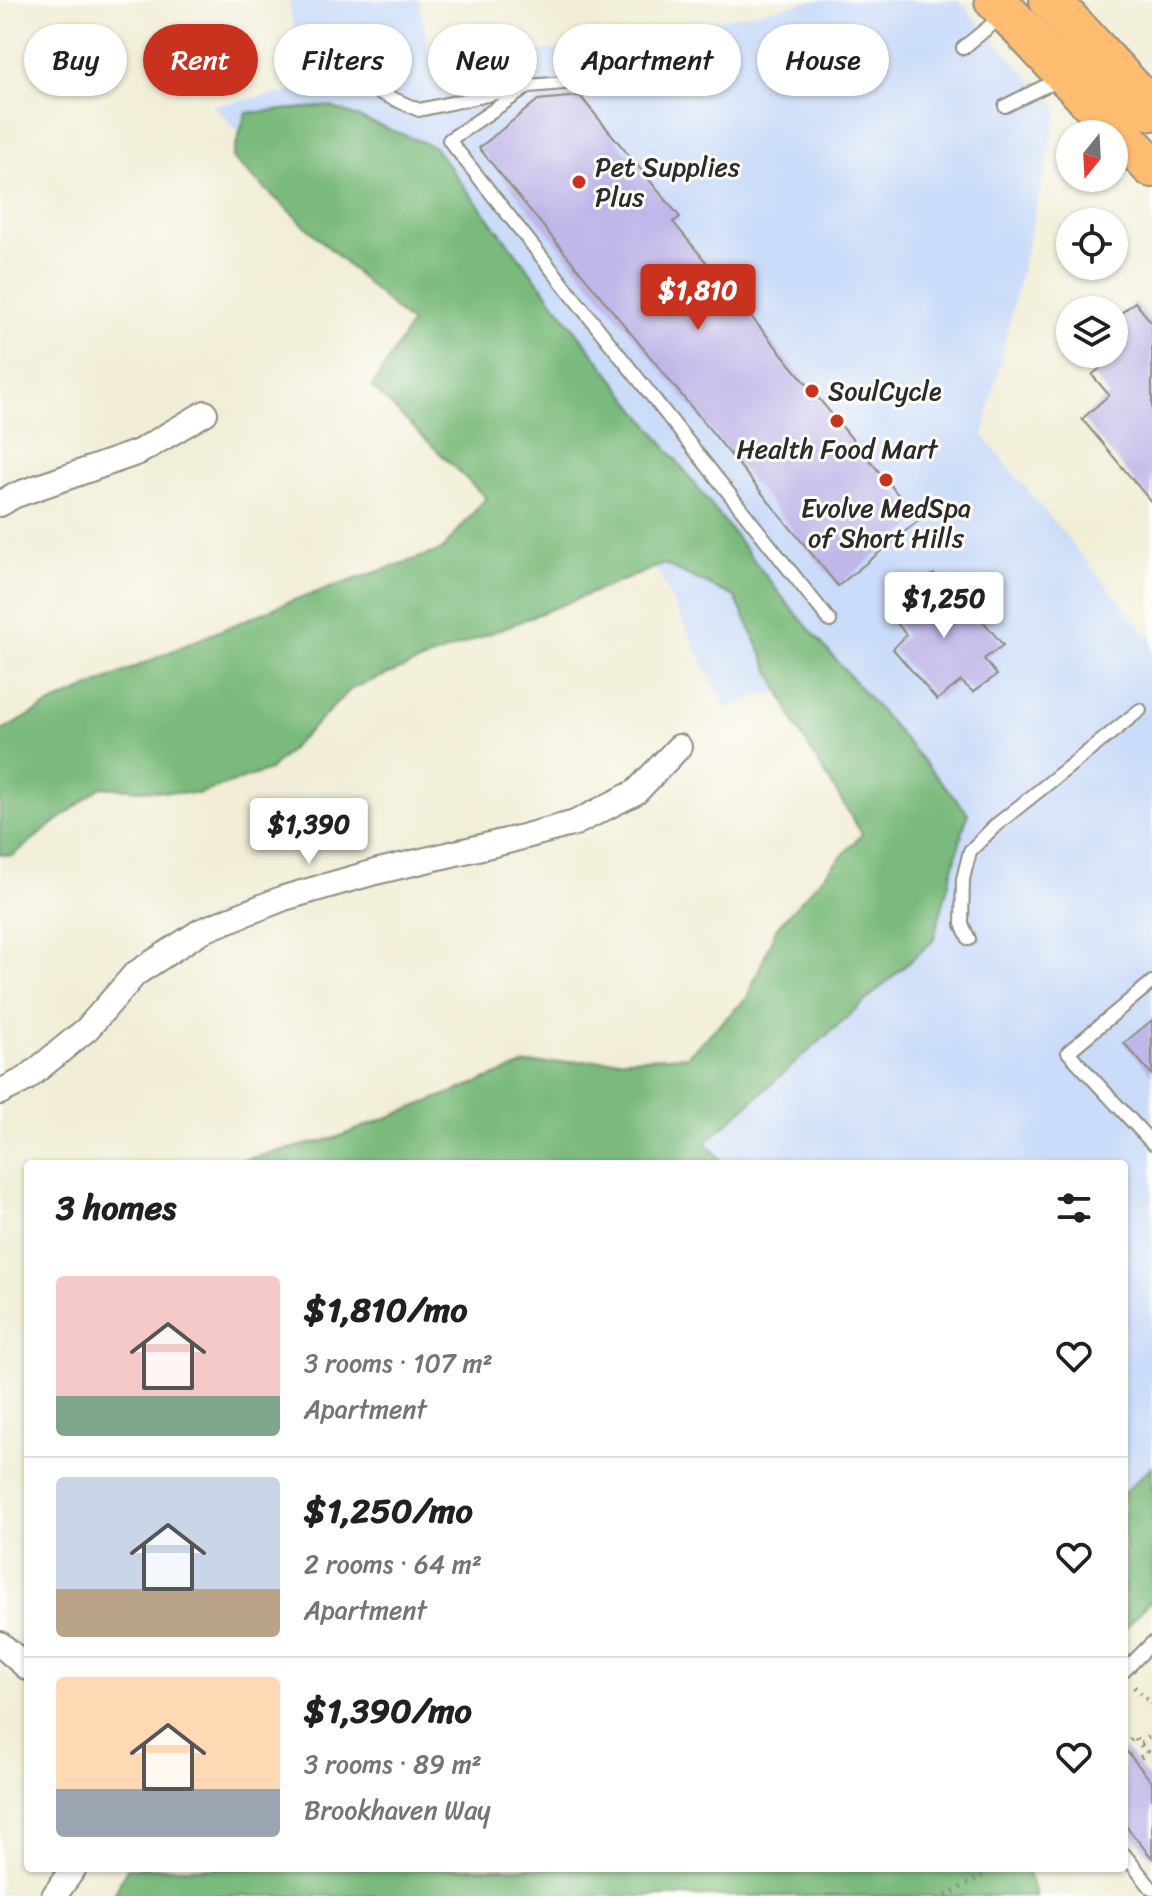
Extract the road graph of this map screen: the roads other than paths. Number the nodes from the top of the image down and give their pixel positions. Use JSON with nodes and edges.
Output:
{"nodes":[{"id":1,"x":1050,"y":0,"type":"edge"},
{"id":2,"x":1001,"y":6,"type":"edge"},
{"id":3,"x":963,"y":48,"type":"dead end"},
{"id":4,"x":1067,"y":78,"type":"junction"},
{"id":5,"x":387,"y":96,"type":"edge"},
{"id":6,"x":483,"y":96,"type":"edge"},
{"id":7,"x":514,"y":96,"type":"edge"},
{"id":8,"x":1005,"y":106,"type":"dead end"},
{"id":9,"x":1152,"y":110,"type":"edge"},
{"id":10,"x":1152,"y":167,"type":"edge"},
{"id":11,"x":205,"y":413,"type":"dead end"},
{"id":12,"x":0,"y":504,"type":"edge"},
{"id":13,"x":830,"y":621,"type":"dead end"},
{"id":14,"x":1140,"y":710,"type":"dead end"},
{"id":15,"x":679,"y":747,"type":"dead end"},
{"id":16,"x":969,"y":939,"type":"dead end"},
{"id":17,"x":1152,"y":982,"type":"edge"},
{"id":18,"x":0,"y":1092,"type":"edge"},
{"id":19,"x":1152,"y":1143,"type":"edge"},
{"id":20,"x":1152,"y":1643,"type":"edge"},
{"id":21,"x":0,"y":1644,"type":"edge"},
{"id":22,"x":24,"y":1665,"type":"edge"},
{"id":23,"x":1128,"y":1667,"type":"edge"},
{"id":24,"x":1128,"y":1859,"type":"edge"},
{"id":25,"x":71,"y":1872,"type":"edge"},
{"id":26,"x":1152,"y":1889,"type":"edge"},
{"id":27,"x":54,"y":1896,"type":"edge"}],
"edges":[{"from":1,"to":9,"type":"main road"},
{"from":2,"to":3,"type":"lane"},
{"from":2,"to":4,"type":"main road"},
{"from":4,"to":8,"type":"lane"},
{"from":4,"to":10,"type":"main road"},
{"from":5,"to":6,"type":"lane"},
{"from":7,"to":13,"type":"lane"},
{"from":11,"to":12,"type":"street"},
{"from":14,"to":16,"type":"lane"},
{"from":15,"to":18,"type":"street"},
{"from":17,"to":19,"type":"lane"},
{"from":20,"to":23,"type":"lane"},
{"from":21,"to":22,"type":"street"},
{"from":24,"to":26,"type":"lane"},
{"from":25,"to":27,"type":"street"}]}
